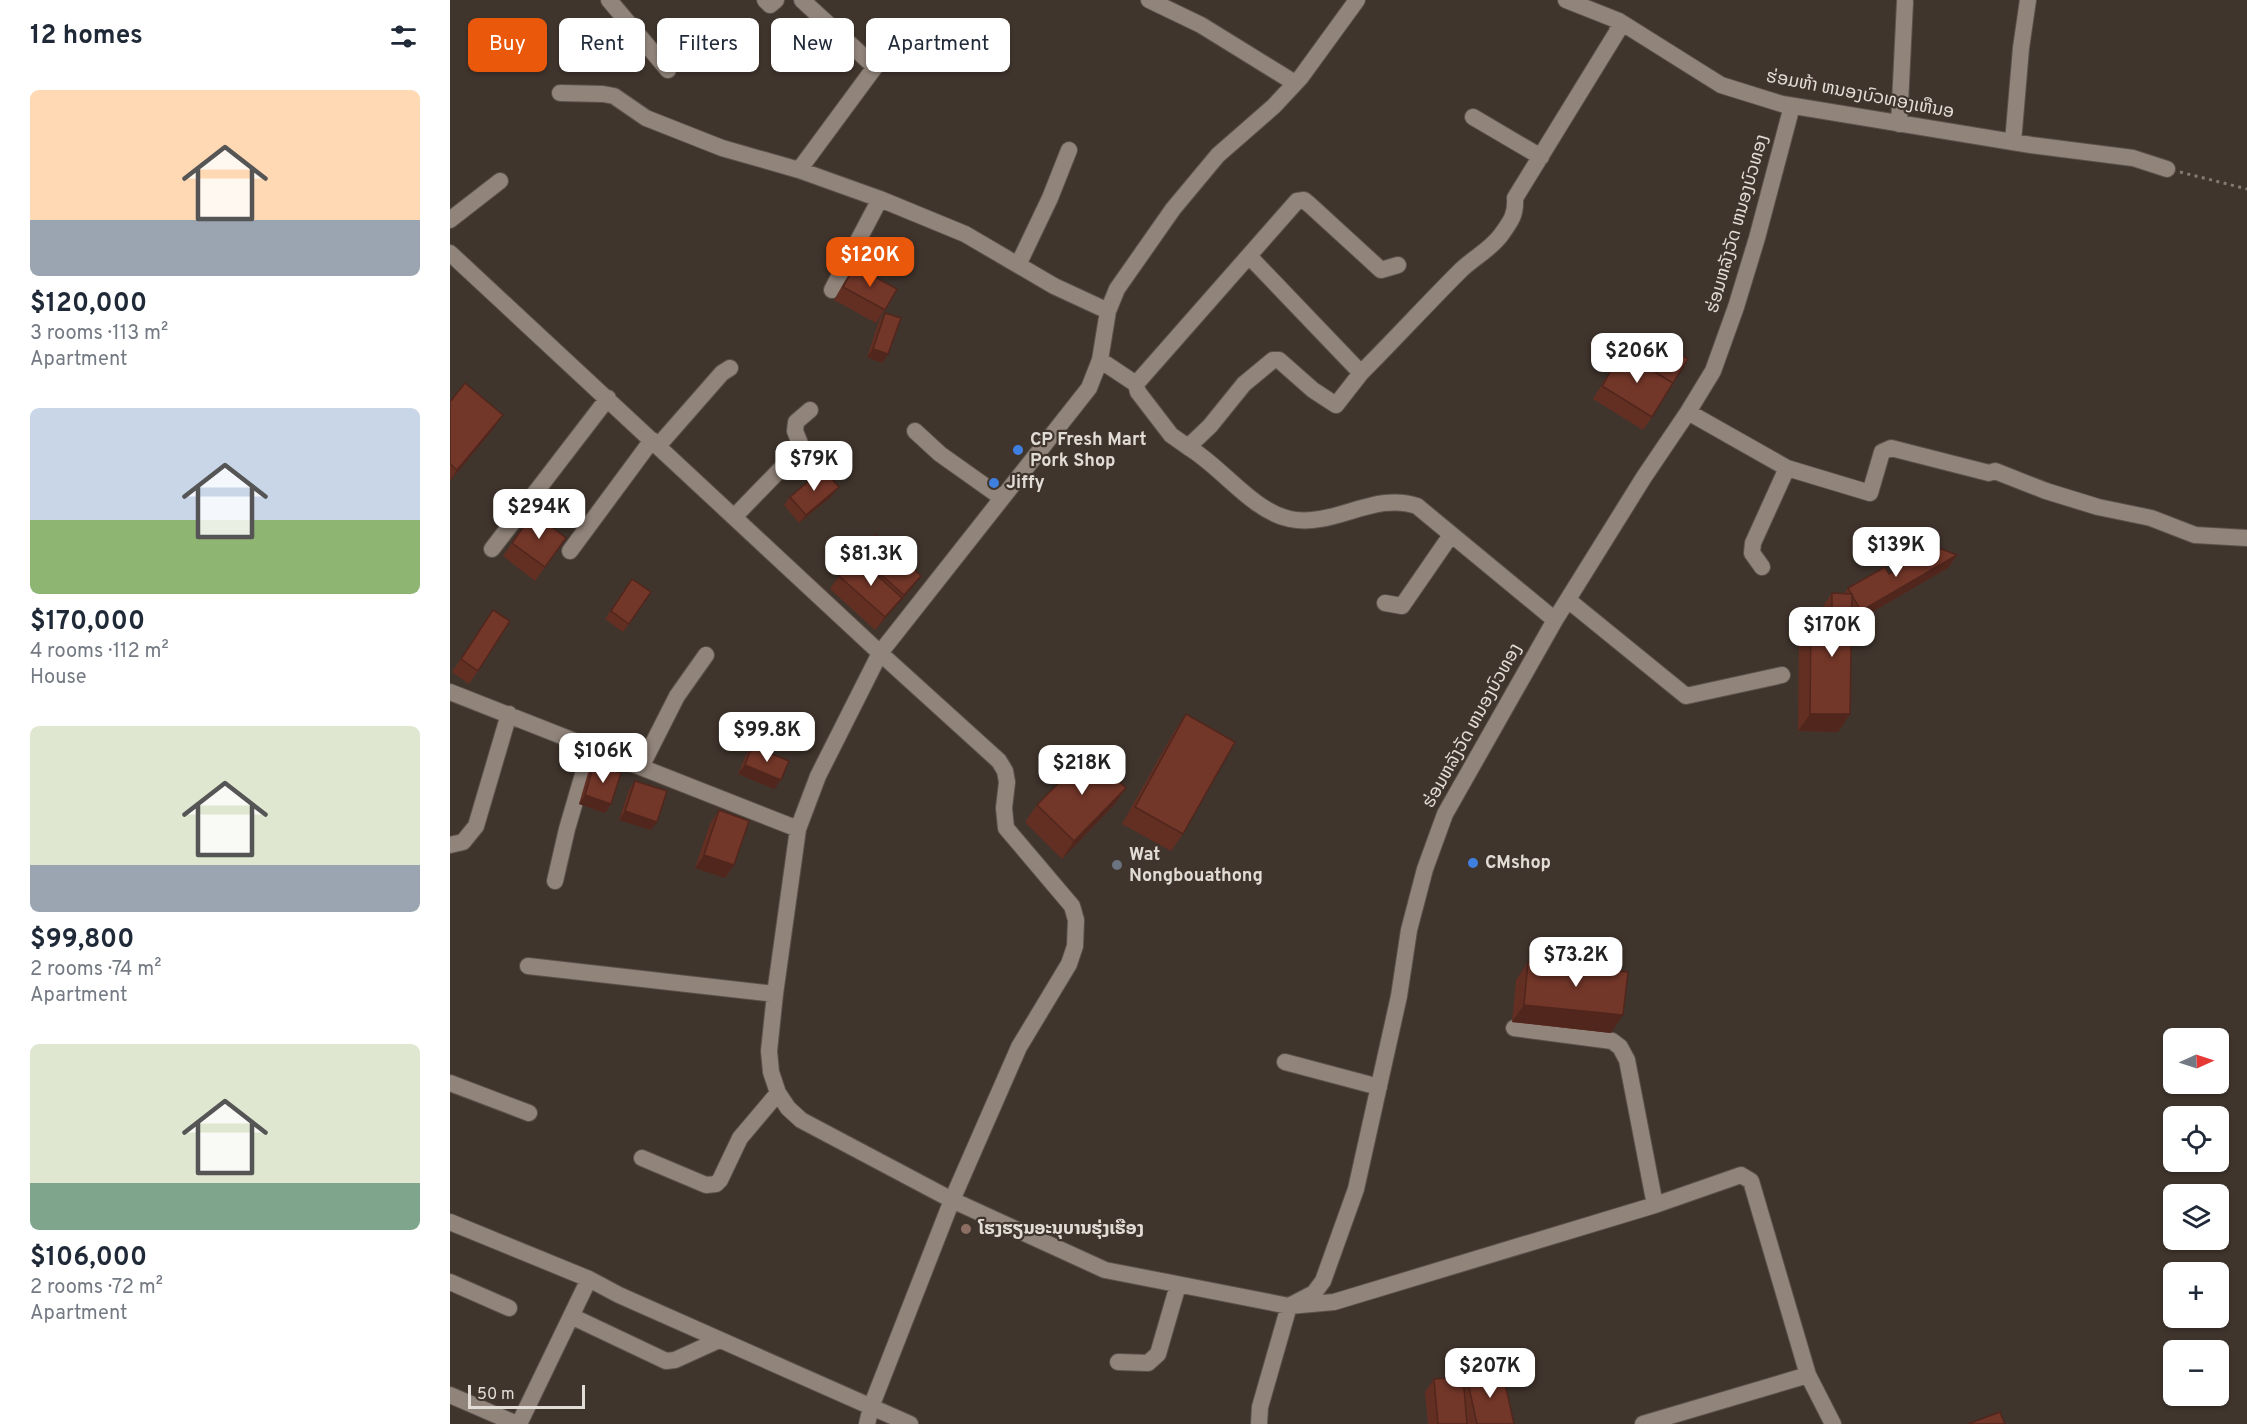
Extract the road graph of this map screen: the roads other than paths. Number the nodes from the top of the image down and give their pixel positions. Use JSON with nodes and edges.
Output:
{"nodes":[{"id":1,"x":609,"y":0,"type":"edge"},
{"id":2,"x":765,"y":0,"type":"edge"},
{"id":3,"x":776,"y":0,"type":"edge"},
{"id":4,"x":802,"y":0,"type":"edge"},
{"id":5,"x":1149,"y":0,"type":"edge"},
{"id":6,"x":1357,"y":0,"type":"edge"},
{"id":7,"x":1566,"y":0,"type":"edge"},
{"id":8,"x":2028,"y":0,"type":"edge"},
{"id":9,"x":1905,"y":2,"type":"dead end"},
{"id":10,"x":1619,"y":21,"type":"junction"},
{"id":11,"x":657,"y":57,"type":"edge"},
{"id":12,"x":1295,"y":83,"type":"junction"},
{"id":13,"x":560,"y":93,"type":"dead end"},
{"id":14,"x":1792,"y":106,"type":"junction"},
{"id":15,"x":1473,"y":117,"type":"dead end"},
{"id":16,"x":1899,"y":124,"type":"junction"},
{"id":17,"x":2013,"y":142,"type":"junction"},
{"id":18,"x":1069,"y":150,"type":"dead end"},
{"id":19,"x":1541,"y":157,"type":"junction"},
{"id":20,"x":2167,"y":169,"type":"road end"},
{"id":21,"x":799,"y":171,"type":"junction"},
{"id":22,"x":500,"y":182,"type":"dead end"},
{"id":23,"x":880,"y":199,"type":"junction"},
{"id":24,"x":450,"y":220,"type":"edge"},
{"id":25,"x":450,"y":253,"type":"edge"},
{"id":26,"x":1249,"y":256,"type":"junction"},
{"id":27,"x":1018,"y":265,"type":"junction"},
{"id":28,"x":1398,"y":265,"type":"dead end"},
{"id":29,"x":832,"y":290,"type":"dead end"},
{"id":30,"x":1108,"y":311,"type":"junction"},
{"id":31,"x":1100,"y":360,"type":"junction"},
{"id":32,"x":730,"y":368,"type":"dead end"},
{"id":33,"x":1360,"y":373,"type":"junction"},
{"id":34,"x":1136,"y":384,"type":"junction"},
{"id":35,"x":608,"y":398,"type":"junction"},
{"id":36,"x":810,"y":410,"type":"dead end"},
{"id":37,"x":1688,"y":412,"type":"junction"},
{"id":38,"x":915,"y":430,"type":"dead end"},
{"id":39,"x":655,"y":443,"type":"junction"},
{"id":40,"x":1188,"y":447,"type":"junction"},
{"id":41,"x":1787,"y":468,"type":"junction"},
{"id":42,"x":1002,"y":498,"type":"junction"},
{"id":43,"x":734,"y":517,"type":"junction"},
{"id":44,"x":1451,"y":535,"type":"junction"},
{"id":45,"x":2247,"y":538,"type":"edge"},
{"id":46,"x":492,"y":549,"type":"dead end"},
{"id":47,"x":570,"y":551,"type":"dead end"},
{"id":48,"x":1762,"y":567,"type":"dead end"},
{"id":49,"x":1568,"y":600,"type":"junction"},
{"id":50,"x":1385,"y":603,"type":"dead end"},
{"id":51,"x":1555,"y":620,"type":"junction"},
{"id":52,"x":880,"y":653,"type":"junction"},
{"id":53,"x":706,"y":655,"type":"dead end"},
{"id":54,"x":1782,"y":675,"type":"dead end"},
{"id":55,"x":450,"y":692,"type":"edge"},
{"id":56,"x":509,"y":714,"type":"junction"},
{"id":57,"x":591,"y":747,"type":"junction"},
{"id":58,"x":641,"y":767,"type":"junction"},
{"id":59,"x":798,"y":829,"type":"junction"},
{"id":60,"x":450,"y":845,"type":"edge"},
{"id":61,"x":555,"y":881,"type":"dead end"},
{"id":62,"x":528,"y":966,"type":"dead end"},
{"id":63,"x":775,"y":994,"type":"junction"},
{"id":64,"x":1514,"y":1028,"type":"dead end"},
{"id":65,"x":1285,"y":1062,"type":"dead end"},
{"id":66,"x":450,"y":1083,"type":"edge"},
{"id":67,"x":1379,"y":1087,"type":"junction"},
{"id":68,"x":778,"y":1093,"type":"junction"},
{"id":69,"x":529,"y":1113,"type":"dead end"},
{"id":70,"x":642,"y":1158,"type":"dead end"},
{"id":71,"x":952,"y":1200,"type":"junction"},
{"id":72,"x":1655,"y":1205,"type":"junction"},
{"id":73,"x":450,"y":1222,"type":"edge"},
{"id":74,"x":588,"y":1279,"type":"junction"},
{"id":75,"x":450,"y":1282,"type":"edge"},
{"id":76,"x":1178,"y":1285,"type":"junction"},
{"id":77,"x":1289,"y":1306,"type":"junction"},
{"id":78,"x":509,"y":1308,"type":"dead end"},
{"id":79,"x":571,"y":1316,"type":"junction"},
{"id":80,"x":719,"y":1340,"type":"junction"},
{"id":81,"x":1118,"y":1362,"type":"dead end"},
{"id":82,"x":1808,"y":1375,"type":"junction"},
{"id":83,"x":450,"y":1395,"type":"edge"},
{"id":84,"x":871,"y":1407,"type":"junction"},
{"id":85,"x":518,"y":1424,"type":"edge"},
{"id":86,"x":867,"y":1424,"type":"edge"},
{"id":87,"x":910,"y":1424,"type":"edge"},
{"id":88,"x":1259,"y":1424,"type":"edge"},
{"id":89,"x":1643,"y":1424,"type":"edge"},
{"id":90,"x":1833,"y":1424,"type":"edge"}],
"edges":[{"from":1,"to":11,"type":"street"},
{"from":2,"to":3,"type":"street"},
{"from":4,"to":21,"type":"street"},
{"from":5,"to":12,"type":"street"},
{"from":6,"to":12,"type":"street"},
{"from":7,"to":10,"type":"street","name":"ຮ່ອມຫ້າ ຫນອງບົວທອງເຫືນອ"},
{"from":8,"to":17,"type":"street"},
{"from":9,"to":16,"type":"street"},
{"from":10,"to":14,"type":"street","name":"ຮ່ອມຫ້າ ຫນອງບົວທອງເຫືນອ"},
{"from":10,"to":19,"type":"street"},
{"from":12,"to":30,"type":"street"},
{"from":13,"to":21,"type":"street"},
{"from":14,"to":16,"type":"street","name":"ຮ່ອມຫ້າ ຫນອງບົວທອງເຫືນອ"},
{"from":14,"to":37,"type":"street","name":"ຮ່ອມຫລັງວັດ ຫນອງບົວທອງ"},
{"from":15,"to":19,"type":"street"},
{"from":16,"to":17,"type":"street","name":"ຮ່ອມຫ້າ ຫນອງບົວທອງເຫືນອ"},
{"from":17,"to":20,"type":"street","name":"ຮ່ອມຫ້າ ຫນອງບົວທອງເຫືນອ"},
{"from":18,"to":27,"type":"street"},
{"from":19,"to":33,"type":"street"},
{"from":21,"to":23,"type":"street"},
{"from":22,"to":24,"type":"street"},
{"from":23,"to":27,"type":"street"},
{"from":23,"to":29,"type":"street"},
{"from":25,"to":35,"type":"street"},
{"from":26,"to":28,"type":"street"},
{"from":26,"to":33,"type":"street"},
{"from":26,"to":34,"type":"street"},
{"from":27,"to":30,"type":"street"},
{"from":30,"to":31,"type":"street"},
{"from":31,"to":34,"type":"street"},
{"from":31,"to":42,"type":"street"},
{"from":32,"to":39,"type":"street"},
{"from":33,"to":40,"type":"street"},
{"from":34,"to":40,"type":"street"},
{"from":35,"to":39,"type":"street"},
{"from":35,"to":46,"type":"street"},
{"from":36,"to":43,"type":"street"},
{"from":37,"to":41,"type":"street"},
{"from":37,"to":49,"type":"street","name":"ຮ່ອມຫລັງວັດ ຫນອງບົວທອງ"},
{"from":38,"to":42,"type":"street"},
{"from":39,"to":43,"type":"street"},
{"from":39,"to":47,"type":"street"},
{"from":40,"to":44,"type":"street"},
{"from":41,"to":45,"type":"street"},
{"from":41,"to":48,"type":"street"},
{"from":42,"to":52,"type":"street"},
{"from":43,"to":52,"type":"street"},
{"from":44,"to":50,"type":"street"},
{"from":44,"to":51,"type":"street"},
{"from":49,"to":51,"type":"street","name":"ຮ່ອມຫລັງວັດ ຫນອງບົວທອງ"},
{"from":49,"to":54,"type":"street"},
{"from":51,"to":67,"type":"street","name":"ຮ່ອມຫລັງວັດ ຫນອງບົວທອງ"},
{"from":52,"to":59,"type":"street"},
{"from":52,"to":71,"type":"street"},
{"from":53,"to":58,"type":"street"},
{"from":55,"to":56,"type":"street"},
{"from":56,"to":57,"type":"street"},
{"from":56,"to":60,"type":"street"},
{"from":57,"to":58,"type":"street"},
{"from":57,"to":61,"type":"street"},
{"from":58,"to":59,"type":"street"},
{"from":59,"to":63,"type":"street"},
{"from":62,"to":63,"type":"street"},
{"from":63,"to":68,"type":"street"},
{"from":64,"to":72,"type":"street"},
{"from":65,"to":67,"type":"street"},
{"from":66,"to":69,"type":"street"},
{"from":67,"to":77,"type":"street","name":"ຮ່ອມຫລັງວັດ ຫນອງບົວທອງ"},
{"from":68,"to":70,"type":"street"},
{"from":68,"to":71,"type":"street"},
{"from":71,"to":76,"type":"street"},
{"from":71,"to":84,"type":"street"},
{"from":72,"to":77,"type":"street"},
{"from":72,"to":82,"type":"street"},
{"from":73,"to":74,"type":"street"},
{"from":74,"to":79,"type":"street"},
{"from":74,"to":80,"type":"street"},
{"from":75,"to":78,"type":"street"},
{"from":76,"to":77,"type":"street"},
{"from":76,"to":81,"type":"street"},
{"from":77,"to":88,"type":"street"},
{"from":79,"to":80,"type":"street"},
{"from":79,"to":85,"type":"street"},
{"from":80,"to":84,"type":"street"},
{"from":82,"to":89,"type":"street"},
{"from":82,"to":90,"type":"street"},
{"from":83,"to":85,"type":"street"},
{"from":84,"to":86,"type":"street"},
{"from":84,"to":87,"type":"street"}]}
